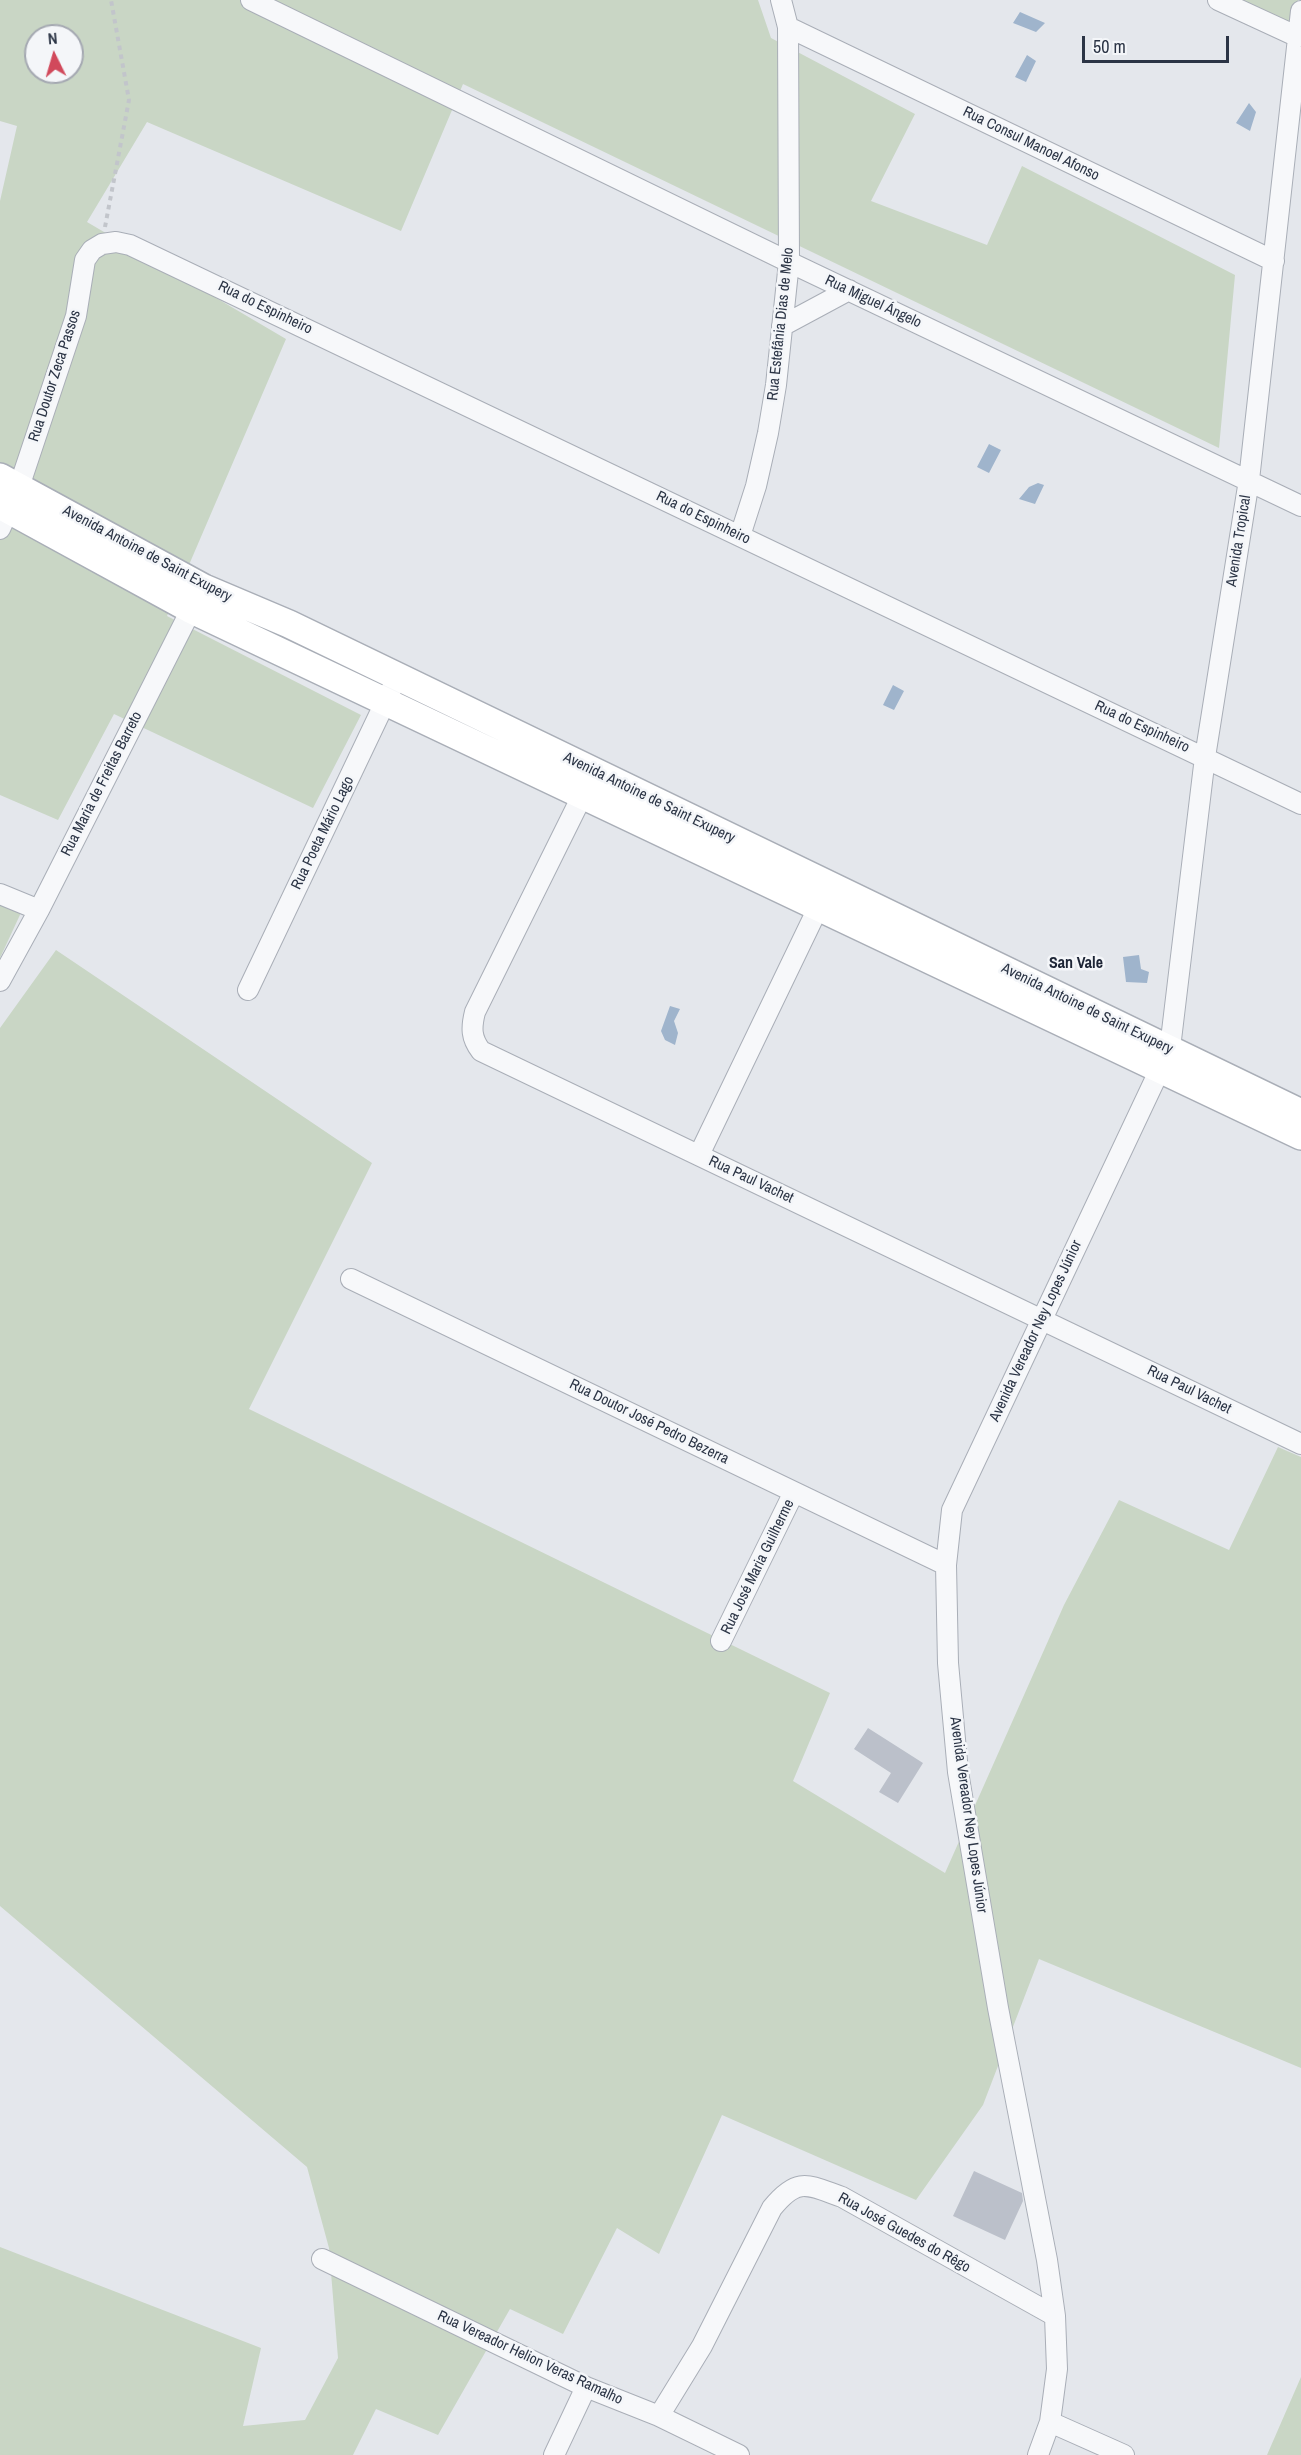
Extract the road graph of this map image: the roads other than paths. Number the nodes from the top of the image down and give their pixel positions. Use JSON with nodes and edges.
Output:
{"nodes":[{"id":1,"x":251,"y":0,"type":"edge"},
{"id":2,"x":781,"y":0,"type":"edge"},
{"id":3,"x":1218,"y":0,"type":"edge"},
{"id":4,"x":1301,"y":11,"type":"edge"},
{"id":5,"x":788,"y":27,"type":"junction"},
{"id":6,"x":1298,"y":37,"type":"junction"},
{"id":7,"x":1298,"y":73,"type":"edge"},
{"id":8,"x":102,"y":244,"type":"joint"},
{"id":9,"x":1274,"y":261,"type":"junction"},
{"id":10,"x":789,"y":262,"type":"junction"},
{"id":11,"x":849,"y":290,"type":"junction"},
{"id":12,"x":782,"y":326,"type":"junction"},
{"id":13,"x":1249,"y":480,"type":"junction"},
{"id":14,"x":6,"y":501,"type":"edge"},
{"id":15,"x":1301,"y":506,"type":"edge"},
{"id":16,"x":740,"y":536,"type":"junction"},
{"id":17,"x":197,"y":598,"type":"junction"},
{"id":18,"x":398,"y":677,"type":"junction"},
{"id":19,"x":386,"y":701,"type":"junction"},
{"id":20,"x":1205,"y":757,"type":"junction"},
{"id":21,"x":589,"y":783,"type":"junction"},
{"id":22,"x":1301,"y":804,"type":"edge"},
{"id":23,"x":0,"y":894,"type":"edge"},
{"id":24,"x":818,"y":908,"type":"junction"},
{"id":25,"x":39,"y":910,"type":"junction"},
{"id":26,"x":0,"y":981,"type":"edge"},
{"id":27,"x":248,"y":990,"type":"dead end"},
{"id":28,"x":1165,"y":1059,"type":"junction"},
{"id":29,"x":1301,"y":1113,"type":"edge"},
{"id":30,"x":1301,"y":1136,"type":"edge"},
{"id":31,"x":699,"y":1155,"type":"junction"},
{"id":32,"x":351,"y":1279,"type":"dead end"},
{"id":33,"x":1042,"y":1318,"type":"junction"},
{"id":34,"x":1301,"y":1444,"type":"edge"},
{"id":35,"x":794,"y":1492,"type":"junction"},
{"id":36,"x":946,"y":1565,"type":"junction"},
{"id":37,"x":721,"y":1641,"type":"dead end"},
{"id":38,"x":322,"y":2259,"type":"dead end"},
{"id":39,"x":1055,"y":2316,"type":"junction"},
{"id":40,"x":586,"y":2387,"type":"junction"},
{"id":41,"x":659,"y":2415,"type":"junction"},
{"id":42,"x":1050,"y":2422,"type":"junction"},
{"id":43,"x":554,"y":2455,"type":"edge"},
{"id":44,"x":739,"y":2455,"type":"edge"},
{"id":45,"x":1038,"y":2455,"type":"edge"},
{"id":46,"x":1124,"y":2455,"type":"edge"}],
"edges":[{"from":1,"to":10,"type":"street","name":"Rua Miguel Ángelo"},
{"from":2,"to":5,"type":"street","name":"Rua Estefânia Dias de Melo"},
{"from":3,"to":6,"type":"street"},
{"from":4,"to":6,"type":"street","name":"Avenida Tropical"},
{"from":5,"to":9,"type":"street","name":"Rua Consul Manoel Afonso"},
{"from":5,"to":10,"type":"street","name":"Rua Estefânia Dias de Melo"},
{"from":6,"to":7,"type":"street","name":"Avenida Tropical"},
{"from":7,"to":9,"type":"street","name":"Avenida Tropical"},
{"from":8,"to":14,"type":"street","name":"Rua Doutor Zeca Passos"},
{"from":8,"to":16,"type":"street","name":"Rua do Espinheiro"},
{"from":9,"to":13,"type":"street","name":"Avenida Tropical"},
{"from":10,"to":11,"type":"street","name":"Rua Miguel Ángelo"},
{"from":10,"to":12,"type":"street","name":"Rua Estefânia Dias de Melo"},
{"from":11,"to":12,"type":"street"},
{"from":11,"to":13,"type":"street","name":"Rua Miguel Ángelo"},
{"from":12,"to":16,"type":"street","name":"Rua Estefânia Dias de Melo"},
{"from":13,"to":15,"type":"street","name":"Rua Miguel Ángelo"},
{"from":13,"to":20,"type":"street","name":"Avenida Tropical"},
{"from":14,"to":17,"type":"street","name":"Avenida Antoine de Saint Exupery"},
{"from":16,"to":20,"type":"street","name":"Rua do Espinheiro"},
{"from":17,"to":18,"type":"street","name":"Avenida Antoine de Saint Exupery"},
{"from":17,"to":19,"type":"street","name":"Avenida Antoine de Saint Exupery"},
{"from":17,"to":25,"type":"street","name":"Rua Maria de Freitas Barreto"},
{"from":18,"to":19,"type":"street","name":"Rua Poeta Mário Lago"},
{"from":18,"to":21,"type":"street","name":"Avenida Antoine de Saint Exupery"},
{"from":19,"to":21,"type":"street","name":"Avenida Antoine de Saint Exupery"},
{"from":19,"to":27,"type":"street","name":"Rua Poeta Mário Lago"},
{"from":20,"to":22,"type":"street","name":"Rua do Espinheiro"},
{"from":20,"to":28,"type":"street","name":"Avenida Tropical"},
{"from":21,"to":24,"type":"street","name":"Avenida Antoine de Saint Exupery"},
{"from":21,"to":28,"type":"street","name":"Avenida Antoine de Saint Exupery"},
{"from":21,"to":31,"type":"street","name":"Rua Paul Vachet"},
{"from":23,"to":25,"type":"street"},
{"from":24,"to":28,"type":"street","name":"Avenida Antoine de Saint Exupery"},
{"from":24,"to":31,"type":"street"},
{"from":25,"to":26,"type":"street","name":"Rua Maria de Freitas Barreto"},
{"from":28,"to":29,"type":"street","name":"Avenida Antoine de Saint Exupery"},
{"from":28,"to":30,"type":"street","name":"Avenida Antoine de Saint Exupery"},
{"from":28,"to":33,"type":"street","name":"Avenida Vereador Ney Lopes Júnior"},
{"from":31,"to":33,"type":"street","name":"Rua Paul Vachet"},
{"from":32,"to":35,"type":"street","name":"Rua Doutor José Pedro Bezerra"},
{"from":33,"to":34,"type":"street","name":"Rua Paul Vachet"},
{"from":33,"to":36,"type":"street","name":"Avenida Vereador Ney Lopes Júnior"},
{"from":35,"to":36,"type":"street","name":"Rua Doutor José Pedro Bezerra"},
{"from":35,"to":37,"type":"street","name":"Rua José Maria Guilherme"},
{"from":36,"to":39,"type":"street","name":"Avenida Vereador Ney Lopes Júnior"},
{"from":38,"to":40,"type":"street","name":"Rua Vereador Helion Veras Ramalho"},
{"from":39,"to":41,"type":"street","name":"Rua José Guedes do Rêgo"},
{"from":39,"to":42,"type":"street","name":"Avenida Vereador Ney Lopes Júnior"},
{"from":40,"to":41,"type":"street","name":"Rua Vereador Helion Veras Ramalho"},
{"from":40,"to":43,"type":"street"},
{"from":41,"to":44,"type":"street","name":"Rua Vereador Helion Veras Ramalho"},
{"from":42,"to":45,"type":"street","name":"Avenida Vereador Ney Lopes Júnior"},
{"from":42,"to":46,"type":"street"}]}
